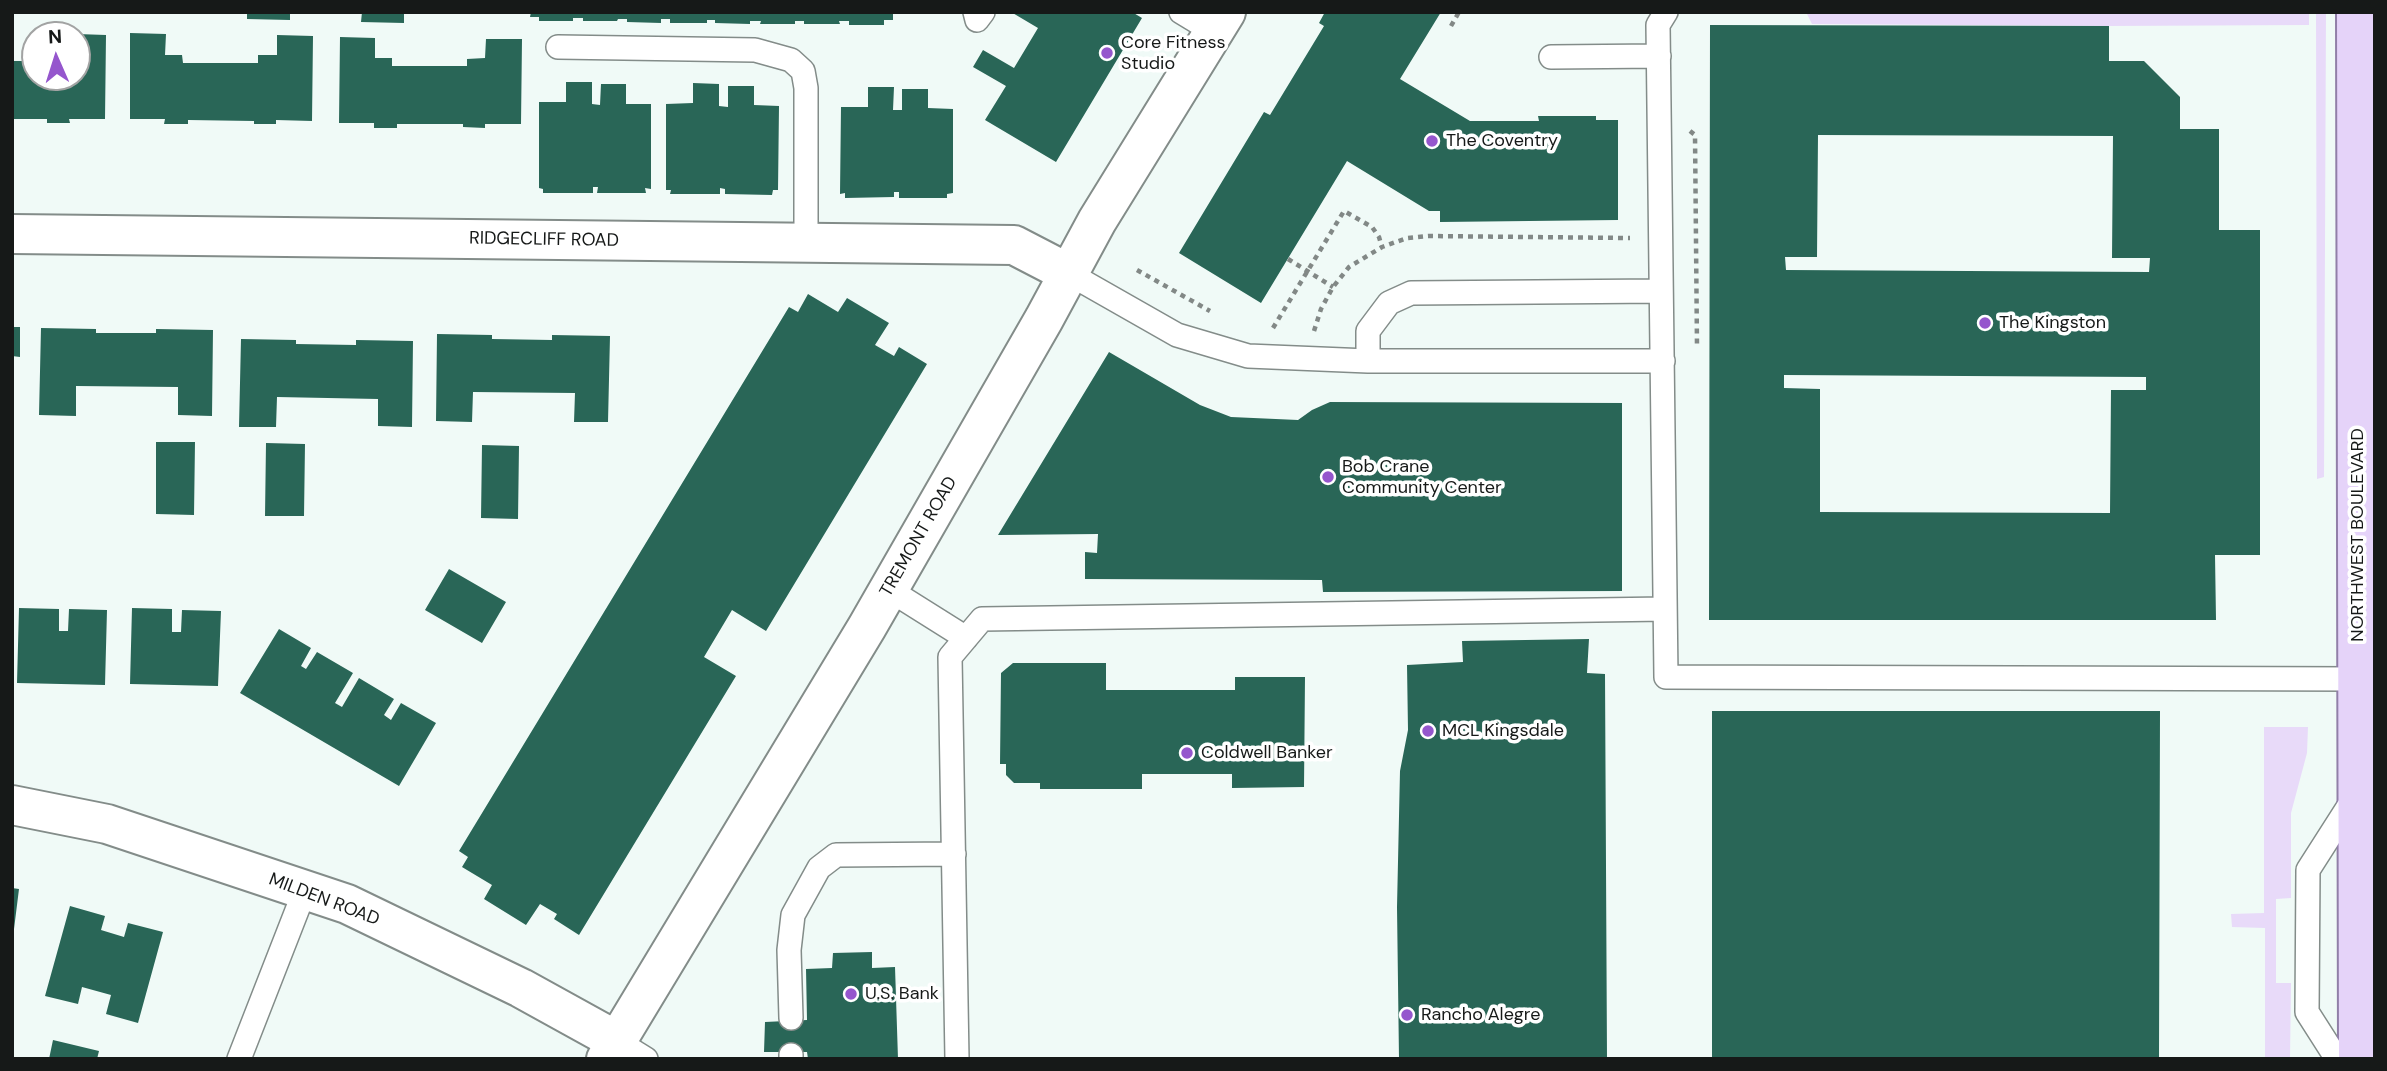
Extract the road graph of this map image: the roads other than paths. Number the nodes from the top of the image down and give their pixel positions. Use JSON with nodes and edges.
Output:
{"nodes":[{"id":1,"x":975,"y":12,"type":"edge"},
{"id":2,"x":983,"y":12,"type":"edge"},
{"id":3,"x":1181,"y":12,"type":"edge"},
{"id":4,"x":1666,"y":12,"type":"edge"},
{"id":5,"x":2356,"y":12,"type":"edge"},
{"id":6,"x":1220,"y":22,"type":"edge"},
{"id":7,"x":558,"y":47,"type":"dead end"},
{"id":8,"x":1659,"y":56,"type":"junction"},
{"id":9,"x":1551,"y":57,"type":"dead end"},
{"id":10,"x":12,"y":234,"type":"edge"},
{"id":11,"x":806,"y":242,"type":"junction"},
{"id":12,"x":1068,"y":273,"type":"junction"},
{"id":13,"x":1661,"y":291,"type":"junction"},
{"id":14,"x":1368,"y":361,"type":"junction"},
{"id":15,"x":1663,"y":361,"type":"junction"},
{"id":16,"x":888,"y":589,"type":"junction"},
{"id":17,"x":1665,"y":609,"type":"junction"},
{"id":18,"x":966,"y":639,"type":"junction"},
{"id":19,"x":2358,"y":679,"type":"junction"},
{"id":20,"x":2358,"y":793,"type":"junction"},
{"id":21,"x":12,"y":805,"type":"edge"},
{"id":22,"x":954,"y":854,"type":"junction"},
{"id":23,"x":305,"y":890,"type":"junction"},
{"id":24,"x":2367,"y":1000,"type":"edge"},
{"id":25,"x":790,"y":1018,"type":"dead end"},
{"id":26,"x":623,"y":1053,"type":"edge"},
{"id":27,"x":239,"y":1059,"type":"edge"},
{"id":28,"x":957,"y":1059,"type":"edge"},
{"id":29,"x":2337,"y":1059,"type":"edge"},
{"id":30,"x":2358,"y":1059,"type":"edge"}],
"edges":[{"from":1,"to":2,"type":"lane"},
{"from":3,"to":6,"type":"lane"},
{"from":4,"to":8,"type":"lane"},
{"from":5,"to":19,"type":"main road","name":"NORTHWEST BOULEVARD"},
{"from":6,"to":12,"type":"street","name":"TREMONT ROAD"},
{"from":7,"to":11,"type":"lane"},
{"from":8,"to":9,"type":"lane"},
{"from":8,"to":13,"type":"lane"},
{"from":10,"to":11,"type":"street","name":"RIDGECLIFF ROAD"},
{"from":11,"to":12,"type":"street","name":"RIDGECLIFF ROAD"},
{"from":12,"to":14,"type":"lane"},
{"from":12,"to":16,"type":"street","name":"TREMONT ROAD"},
{"from":13,"to":14,"type":"lane"},
{"from":13,"to":15,"type":"lane"},
{"from":14,"to":15,"type":"lane"},
{"from":15,"to":17,"type":"lane"},
{"from":16,"to":18,"type":"lane"},
{"from":16,"to":26,"type":"street","name":"TREMONT ROAD"},
{"from":17,"to":18,"type":"lane"},
{"from":17,"to":19,"type":"lane"},
{"from":18,"to":22,"type":"lane"},
{"from":19,"to":20,"type":"main road","name":"NORTHWEST BOULEVARD"},
{"from":20,"to":24,"type":"main road","name":"NORTHWEST BOULEVARD"},
{"from":20,"to":29,"type":"lane"},
{"from":21,"to":23,"type":"street","name":"MILDEN ROAD"},
{"from":22,"to":25,"type":"lane"},
{"from":22,"to":28,"type":"lane"},
{"from":23,"to":26,"type":"street","name":"MILDEN ROAD"},
{"from":23,"to":27,"type":"lane"},
{"from":24,"to":30,"type":"main road","name":"NORTHWEST BOULEVARD"}]}
